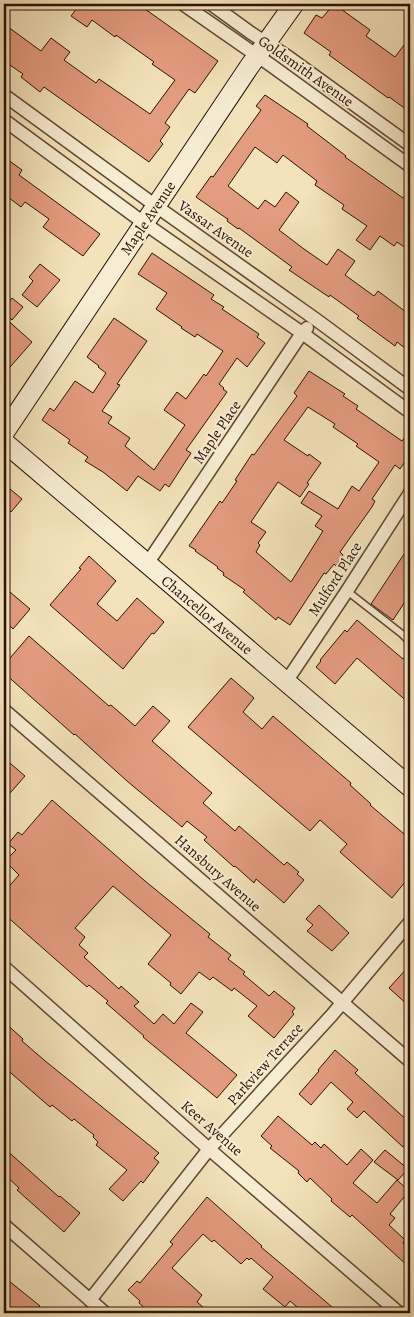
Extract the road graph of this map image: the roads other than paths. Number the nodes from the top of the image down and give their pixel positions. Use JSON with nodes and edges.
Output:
{"nodes":[{"id":1,"x":183,"y":4,"type":"edge"},
{"id":2,"x":211,"y":4,"type":"edge"},
{"id":3,"x":294,"y":4,"type":"edge"},
{"id":4,"x":262,"y":49,"type":"junction"},
{"id":5,"x":4,"y":95,"type":"edge"},
{"id":6,"x":4,"y":120,"type":"edge"},
{"id":7,"x":410,"y":145,"type":"edge"},
{"id":8,"x":410,"y":166,"type":"edge"},
{"id":9,"x":156,"y":206,"type":"junction"},
{"id":10,"x":144,"y":223,"type":"junction"},
{"id":11,"x":315,"y":319,"type":"junction"},
{"id":12,"x":302,"y":333,"type":"junction"},
{"id":13,"x":410,"y":389,"type":"edge"},
{"id":14,"x":410,"y":412,"type":"edge"},
{"id":15,"x":4,"y":433,"type":"edge"},
{"id":16,"x":4,"y":442,"type":"edge"},
{"id":17,"x":410,"y":492,"type":"edge"},
{"id":18,"x":147,"y":564,"type":"junction"},
{"id":19,"x":347,"y":591,"type":"junction"},
{"id":20,"x":410,"y":642,"type":"edge"},
{"id":21,"x":286,"y":682,"type":"junction"},
{"id":22,"x":4,"y":710,"type":"edge"},
{"id":23,"x":410,"y":787,"type":"edge"},
{"id":24,"x":410,"y":922,"type":"edge"},
{"id":25,"x":4,"y":967,"type":"edge"},
{"id":26,"x":342,"y":1002,"type":"junction"},
{"id":27,"x":410,"y":1062,"type":"edge"},
{"id":28,"x":210,"y":1149,"type":"junction"},
{"id":29,"x":4,"y":1225,"type":"edge"},
{"id":30,"x":90,"y":1300,"type":"junction"},
{"id":31,"x":105,"y":1313,"type":"edge"},
{"id":32,"x":399,"y":1313,"type":"edge"}],
"edges":[{"from":1,"to":4,"type":"street","name":"Goldsmith Avenue"},
{"from":2,"to":4,"type":"street","name":"Goldsmith Avenue"},
{"from":3,"to":4,"type":"main road","name":"Maple Avenue"},
{"from":4,"to":7,"type":"street","name":"Goldsmith Avenue"},
{"from":4,"to":8,"type":"street","name":"Goldsmith Avenue"},
{"from":4,"to":9,"type":"main road","name":"Maple Avenue"},
{"from":5,"to":9,"type":"street","name":"Vassar Avenue"},
{"from":6,"to":10,"type":"street"},
{"from":9,"to":10,"type":"main road","name":"Maple Avenue"},
{"from":9,"to":11,"type":"street","name":"Vassar Avenue"},
{"from":10,"to":12,"type":"street"},
{"from":10,"to":15,"type":"main road","name":"Maple Avenue"},
{"from":11,"to":12,"type":"street","name":"Maple Place"},
{"from":11,"to":13,"type":"street","name":"Vassar Avenue"},
{"from":12,"to":14,"type":"street"},
{"from":12,"to":18,"type":"street","name":"Maple Place"},
{"from":16,"to":18,"type":"main road","name":"Chancellor Avenue"},
{"from":17,"to":19,"type":"street","name":"Mulford Place"},
{"from":18,"to":21,"type":"main road","name":"Chancellor Avenue"},
{"from":19,"to":20,"type":"lane"},
{"from":19,"to":21,"type":"street","name":"Mulford Place"},
{"from":21,"to":23,"type":"main road","name":"Chancellor Avenue"},
{"from":22,"to":26,"type":"street","name":"Hansbury Avenue"},
{"from":24,"to":26,"type":"street","name":"Parkview Terrace"},
{"from":25,"to":28,"type":"street","name":"Keer Avenue"},
{"from":26,"to":27,"type":"street","name":"Hansbury Avenue"},
{"from":26,"to":28,"type":"street","name":"Parkview Terrace"},
{"from":28,"to":30,"type":"street","name":"Parkview Terrace"},
{"from":28,"to":32,"type":"street","name":"Keer Avenue"},
{"from":29,"to":30,"type":"street"},
{"from":30,"to":31,"type":"street"}]}
